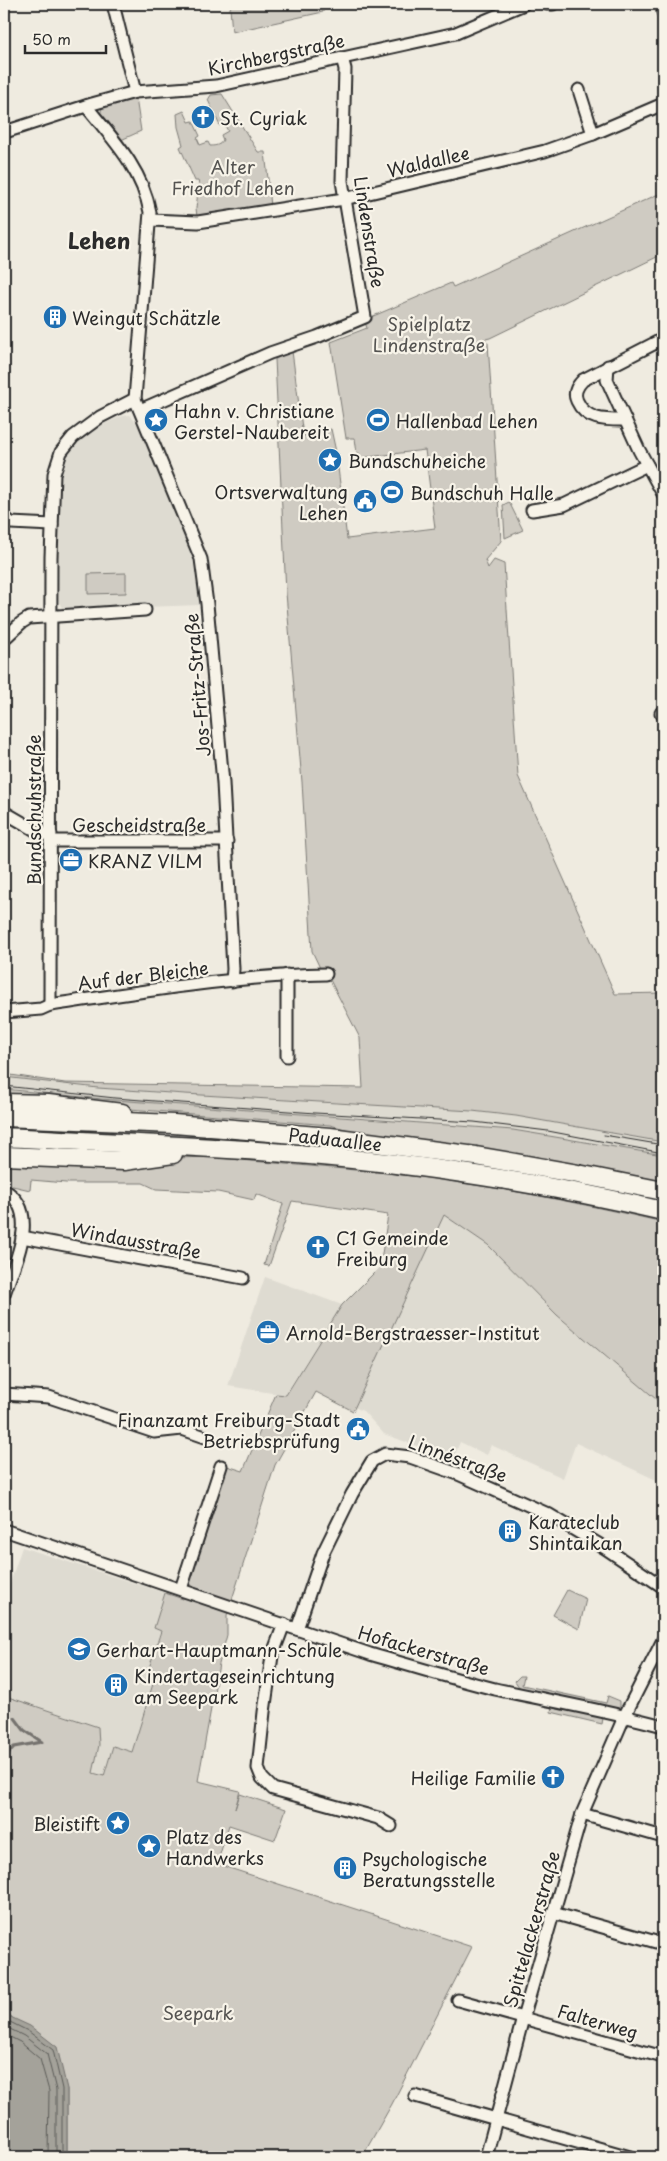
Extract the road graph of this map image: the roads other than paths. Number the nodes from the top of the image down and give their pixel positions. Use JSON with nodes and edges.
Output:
{"nodes":[{"id":1,"x":113,"y":4,"type":"edge"},
{"id":2,"x":524,"y":4,"type":"edge"},
{"id":3,"x":547,"y":4,"type":"edge"},
{"id":4,"x":554,"y":4,"type":"edge"},
{"id":5,"x":662,"y":4,"type":"edge"},
{"id":6,"x":663,"y":12,"type":"edge"},
{"id":7,"x":342,"y":58,"type":"junction"},
{"id":8,"x":578,"y":90,"type":"dead end"},
{"id":9,"x":135,"y":92,"type":"junction"},
{"id":10,"x":663,"y":104,"type":"edge"},
{"id":11,"x":86,"y":106,"type":"junction"},
{"id":12,"x":4,"y":130,"type":"edge"},
{"id":13,"x":593,"y":134,"type":"junction"},
{"id":14,"x":344,"y":199,"type":"junction"},
{"id":15,"x":150,"y":220,"type":"junction"},
{"id":16,"x":663,"y":339,"type":"edge"},
{"id":17,"x":608,"y":366,"type":"junction"},
{"id":18,"x":135,"y":399,"type":"junction"},
{"id":19,"x":140,"y":410,"type":"junction"},
{"id":20,"x":625,"y":420,"type":"junction"},
{"id":21,"x":647,"y":465,"type":"junction"},
{"id":22,"x":663,"y":494,"type":"edge"},
{"id":23,"x":532,"y":510,"type":"dead end"},
{"id":24,"x":4,"y":517,"type":"edge"},
{"id":25,"x":52,"y":525,"type":"junction"},
{"id":26,"x":145,"y":610,"type":"dead end"},
{"id":27,"x":51,"y":616,"type":"junction"},
{"id":28,"x":4,"y":639,"type":"edge"},
{"id":29,"x":4,"y":812,"type":"edge"},
{"id":30,"x":50,"y":837,"type":"junction"},
{"id":31,"x":227,"y":841,"type":"junction"},
{"id":32,"x":326,"y":974,"type":"dead end"},
{"id":33,"x":287,"y":975,"type":"junction"},
{"id":34,"x":232,"y":981,"type":"junction"},
{"id":35,"x":50,"y":1005,"type":"junction"},
{"id":36,"x":4,"y":1012,"type":"edge"},
{"id":37,"x":287,"y":1056,"type":"dead end"},
{"id":38,"x":4,"y":1103,"type":"edge"},
{"id":39,"x":4,"y":1117,"type":"edge"},
{"id":40,"x":174,"y":1124,"type":"junction"},
{"id":41,"x":4,"y":1137,"type":"edge"},
{"id":42,"x":216,"y":1148,"type":"junction"},
{"id":43,"x":4,"y":1156,"type":"edge"},
{"id":44,"x":4,"y":1190,"type":"edge"},
{"id":45,"x":663,"y":1191,"type":"edge"},
{"id":46,"x":663,"y":1211,"type":"edge"},
{"id":47,"x":22,"y":1237,"type":"junction"},
{"id":48,"x":243,"y":1278,"type":"dead end"},
{"id":49,"x":4,"y":1294,"type":"edge"},
{"id":50,"x":4,"y":1394,"type":"edge"},
{"id":51,"x":208,"y":1438,"type":"dead end"},
{"id":52,"x":221,"y":1466,"type":"dead end"},
{"id":53,"x":4,"y":1530,"type":"edge"},
{"id":54,"x":663,"y":1587,"type":"edge"},
{"id":55,"x":180,"y":1589,"type":"junction"},
{"id":56,"x":284,"y":1624,"type":"junction"},
{"id":57,"x":297,"y":1629,"type":"junction"},
{"id":58,"x":663,"y":1640,"type":"edge"},
{"id":59,"x":625,"y":1715,"type":"junction"},
{"id":60,"x":663,"y":1726,"type":"edge"},
{"id":61,"x":582,"y":1814,"type":"junction"},
{"id":62,"x":391,"y":1826,"type":"dead end"},
{"id":63,"x":663,"y":1837,"type":"edge"},
{"id":64,"x":553,"y":1913,"type":"junction"},
{"id":65,"x":663,"y":1944,"type":"edge"},
{"id":66,"x":458,"y":2000,"type":"dead end"},
{"id":67,"x":523,"y":2018,"type":"junction"},
{"id":68,"x":663,"y":2057,"type":"edge"},
{"id":69,"x":415,"y":2096,"type":"dead end"},
{"id":70,"x":497,"y":2120,"type":"junction"},
{"id":71,"x":486,"y":2157,"type":"edge"},
{"id":72,"x":630,"y":2157,"type":"edge"}],
"edges":[{"from":1,"to":9,"type":"street"},
{"from":2,"to":7,"type":"street","name":"Kirchbergstraße"},
{"from":3,"to":4,"type":"street"},
{"from":5,"to":6,"type":"street"},
{"from":7,"to":9,"type":"street","name":"Kirchbergstraße"},
{"from":7,"to":14,"type":"street","name":"Lindenstraße"},
{"from":8,"to":13,"type":"street"},
{"from":9,"to":11,"type":"street","name":"Kirchbergstraße"},
{"from":10,"to":13,"type":"street","name":"Waldallee"},
{"from":11,"to":12,"type":"street","name":"Kirchbergstraße"},
{"from":11,"to":15,"type":"street"},
{"from":13,"to":14,"type":"street","name":"Waldallee"},
{"from":14,"to":15,"type":"street","name":"Waldallee"},
{"from":14,"to":19,"type":"street","name":"Lindenstraße"},
{"from":15,"to":18,"type":"street"},
{"from":16,"to":17,"type":"street"},
{"from":17,"to":20,"type":"street"},
{"from":17,"to":20,"type":"street"},
{"from":18,"to":19,"type":"street","name":"Jos-Fritz-Straße"},
{"from":18,"to":25,"type":"street","name":"Bundschuhstraße"},
{"from":19,"to":31,"type":"street","name":"Jos-Fritz-Straße"},
{"from":20,"to":21,"type":"street"},
{"from":21,"to":22,"type":"street"},
{"from":21,"to":23,"type":"street"},
{"from":24,"to":25,"type":"street"},
{"from":25,"to":27,"type":"street","name":"Bundschuhstraße"},
{"from":26,"to":27,"type":"street"},
{"from":27,"to":28,"type":"street"},
{"from":27,"to":30,"type":"street","name":"Bundschuhstraße"},
{"from":29,"to":30,"type":"street","name":"Gescheidstraße"},
{"from":30,"to":31,"type":"street","name":"Gescheidstraße"},
{"from":30,"to":35,"type":"street","name":"Bundschuhstraße"},
{"from":31,"to":34,"type":"street","name":"Jos-Fritz-Straße"},
{"from":32,"to":33,"type":"street","name":"Auf der Bleiche"},
{"from":33,"to":34,"type":"street","name":"Auf der Bleiche"},
{"from":33,"to":37,"type":"street"},
{"from":34,"to":35,"type":"street","name":"Auf der Bleiche"},
{"from":35,"to":36,"type":"street","name":"Auf der Bleiche"},
{"from":38,"to":40,"type":"highway"},
{"from":39,"to":40,"type":"highway","name":"Paduaallee"},
{"from":40,"to":45,"type":"highway","name":"Paduaallee"},
{"from":41,"to":42,"type":"highway","name":"Paduaallee"},
{"from":42,"to":43,"type":"highway"},
{"from":42,"to":46,"type":"highway","name":"Paduaallee"},
{"from":44,"to":47,"type":"street"},
{"from":47,"to":48,"type":"street","name":"Windausstraße"},
{"from":47,"to":49,"type":"street"},
{"from":50,"to":51,"type":"street"},
{"from":52,"to":55,"type":"street"},
{"from":53,"to":55,"type":"street","name":"Hofackerstraße"},
{"from":54,"to":57,"type":"street","name":"Linnéstraße"},
{"from":55,"to":56,"type":"street","name":"Hofackerstraße"},
{"from":56,"to":57,"type":"street","name":"Hofackerstraße"},
{"from":56,"to":62,"type":"street"},
{"from":57,"to":59,"type":"street","name":"Hofackerstraße"},
{"from":58,"to":59,"type":"street"},
{"from":59,"to":60,"type":"street","name":"Hofackerstraße"},
{"from":59,"to":61,"type":"street","name":"Spittelackerstraße"},
{"from":61,"to":63,"type":"street"},
{"from":61,"to":64,"type":"street","name":"Spittelackerstraße"},
{"from":64,"to":65,"type":"street"},
{"from":64,"to":67,"type":"street","name":"Spittelackerstraße"},
{"from":66,"to":67,"type":"street","name":"Falterweg"},
{"from":67,"to":68,"type":"street","name":"Falterweg"},
{"from":67,"to":70,"type":"street","name":"Spittelackerstraße"},
{"from":69,"to":70,"type":"street"},
{"from":70,"to":71,"type":"street","name":"Spittelackerstraße"},
{"from":70,"to":72,"type":"street"}]}
